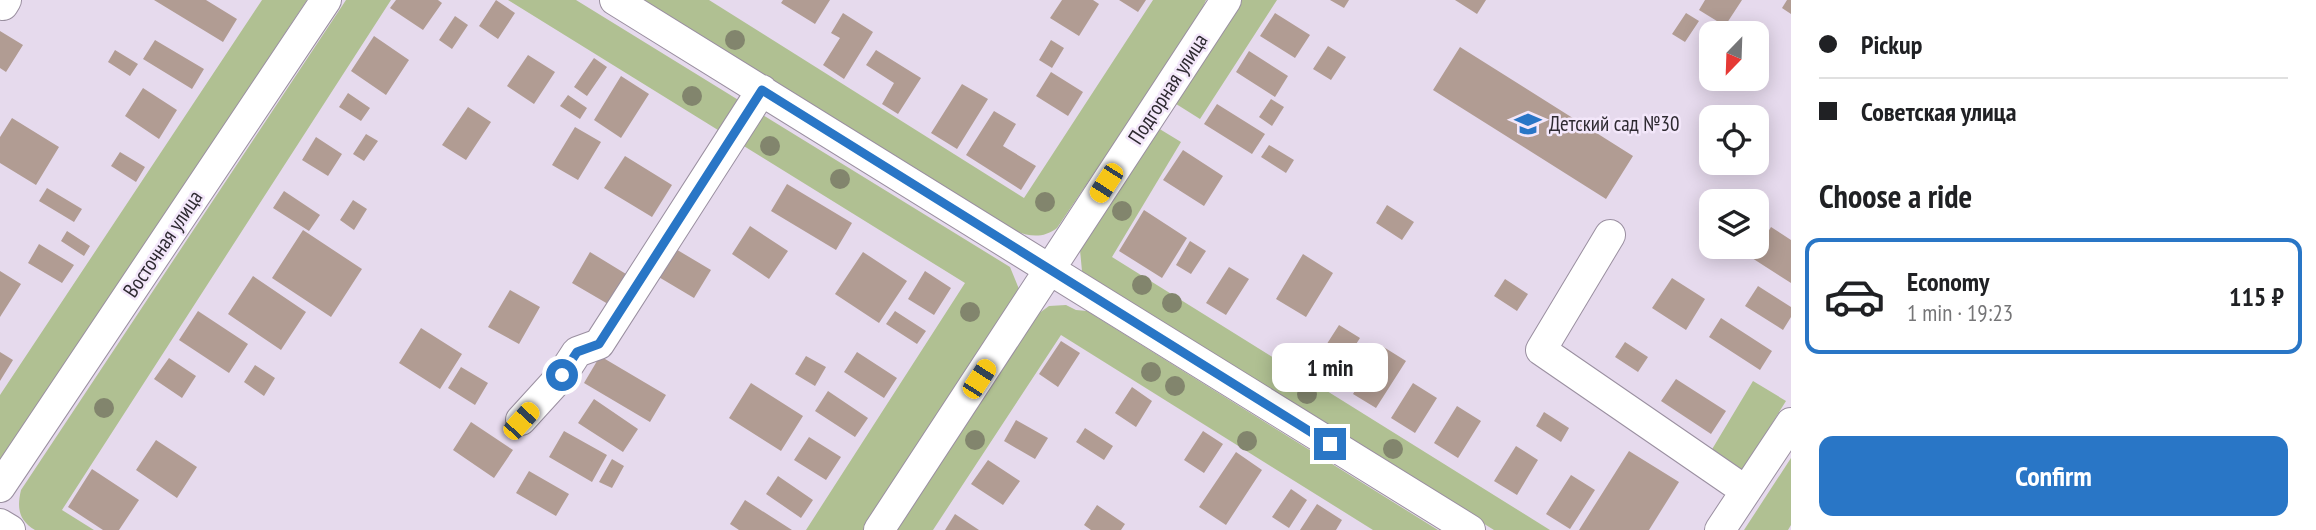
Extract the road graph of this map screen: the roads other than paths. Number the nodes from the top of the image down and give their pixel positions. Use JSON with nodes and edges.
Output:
{"nodes":[{"id":1,"x":326,"y":0,"type":"edge"},
{"id":2,"x":615,"y":0,"type":"edge"},
{"id":3,"x":1226,"y":0,"type":"edge"},
{"id":4,"x":762,"y":90,"type":"junction"},
{"id":5,"x":1610,"y":235,"type":"dead end"},
{"id":6,"x":1049,"y":271,"type":"junction"},
{"id":7,"x":521,"y":421,"type":"dead end"},
{"id":8,"x":1791,"y":423,"type":"edge"},
{"id":9,"x":0,"y":487,"type":"edge"},
{"id":10,"x":1746,"y":491,"type":"junction"},
{"id":11,"x":0,"y":524,"type":"edge"},
{"id":12,"x":10,"y":530,"type":"edge"},
{"id":13,"x":879,"y":530,"type":"edge"},
{"id":14,"x":1470,"y":530,"type":"edge"},
{"id":15,"x":1720,"y":530,"type":"edge"}],
"edges":[{"from":1,"to":9,"type":"street","name":"Восточная улица"},
{"from":2,"to":4,"type":"street"},
{"from":3,"to":6,"type":"street","name":"Подгорная улица"},
{"from":4,"to":6,"type":"street"},
{"from":4,"to":7,"type":"street"},
{"from":5,"to":10,"type":"street"},
{"from":6,"to":13,"type":"street","name":"Подгорная улица"},
{"from":6,"to":14,"type":"street"},
{"from":8,"to":10,"type":"street"},
{"from":10,"to":15,"type":"street"},
{"from":11,"to":12,"type":"street"}]}
